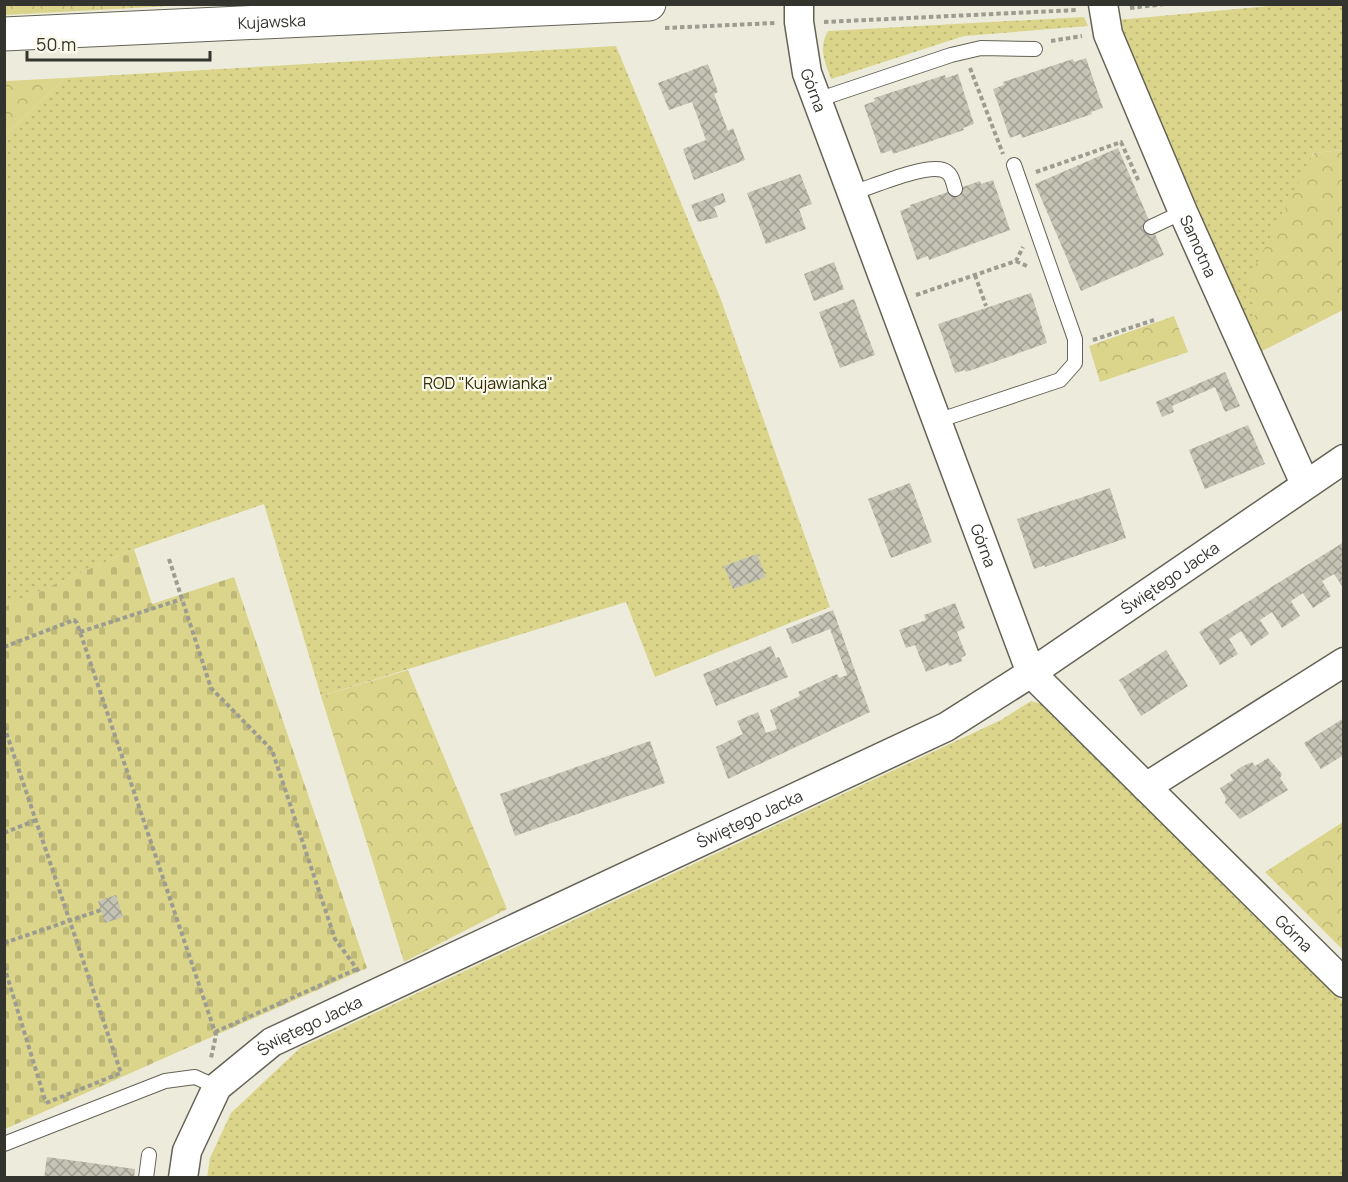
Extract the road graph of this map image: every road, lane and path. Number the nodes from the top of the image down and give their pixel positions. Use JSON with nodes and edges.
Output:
{"nodes":[{"id":1,"x":649,"y":4,"type":"edge"},
{"id":2,"x":1165,"y":4,"type":"edge"},
{"id":3,"x":1103,"y":7,"type":"edge"},
{"id":4,"x":799,"y":13,"type":"edge"},
{"id":5,"x":4,"y":34,"type":"edge"},
{"id":6,"x":1072,"y":38,"type":"dead end"},
{"id":7,"x":1049,"y":41,"type":"dead end"},
{"id":8,"x":1035,"y":49,"type":"dead end"},
{"id":9,"x":967,"y":52,"type":"junction"},
{"id":10,"x":817,"y":100,"type":"junction"},
{"id":11,"x":1014,"y":165,"type":"joint"},
{"id":12,"x":1018,"y":179,"type":"junction"},
{"id":13,"x":1140,"y":183,"type":"dead end"},
{"id":14,"x":956,"y":189,"type":"dead end"},
{"id":15,"x":852,"y":193,"type":"junction"},
{"id":16,"x":1183,"y":212,"type":"junction"},
{"id":17,"x":1034,"y":224,"type":"junction"},
{"id":18,"x":1151,"y":226,"type":"dead end"},
{"id":19,"x":975,"y":275,"type":"junction"},
{"id":20,"x":913,"y":297,"type":"dead end"},
{"id":21,"x":986,"y":306,"type":"dead end"},
{"id":22,"x":1154,"y":320,"type":"dead end"},
{"id":23,"x":1076,"y":346,"type":"junction"},
{"id":24,"x":937,"y":421,"type":"junction"},
{"id":25,"x":1344,"y":459,"type":"edge"},
{"id":26,"x":1305,"y":484,"type":"junction"},
{"id":27,"x":169,"y":559,"type":"dead end"},
{"id":28,"x":182,"y":599,"type":"junction"},
{"id":29,"x":80,"y":632,"type":"junction"},
{"id":30,"x":4,"y":647,"type":"edge"},
{"id":31,"x":1344,"y":662,"type":"edge"},
{"id":32,"x":1032,"y":673,"type":"junction"},
{"id":33,"x":4,"y":726,"type":"edge"},
{"id":34,"x":1146,"y":787,"type":"junction"},
{"id":35,"x":36,"y":820,"type":"junction"},
{"id":36,"x":4,"y":833,"type":"edge"},
{"id":37,"x":100,"y":910,"type":"dead end"},
{"id":38,"x":70,"y":920,"type":"junction"},
{"id":39,"x":4,"y":943,"type":"edge"},
{"id":40,"x":4,"y":966,"type":"edge"},
{"id":41,"x":357,"y":969,"type":"junction"},
{"id":42,"x":362,"y":978,"type":"dead end"},
{"id":43,"x":1344,"y":983,"type":"edge"},
{"id":44,"x":215,"y":1032,"type":"junction"},
{"id":45,"x":213,"y":1075,"type":"junction"},
{"id":46,"x":46,"y":1103,"type":"junction"},
{"id":47,"x":53,"y":1125,"type":"junction"},
{"id":48,"x":4,"y":1144,"type":"edge"},
{"id":49,"x":149,"y":1155,"type":"dead end"},
{"id":50,"x":146,"y":1178,"type":"edge"},
{"id":51,"x":183,"y":1178,"type":"edge"}],
"edges":[{"from":1,"to":5,"type":"street","name":"Kujawska"},
{"from":2,"to":3,"type":"path"},
{"from":3,"to":4,"type":"path"},
{"from":3,"to":16,"type":"street","name":"Samotna"},
{"from":4,"to":10,"type":"street","name":"Górna"},
{"from":6,"to":7,"type":"path"},
{"from":8,"to":9,"type":"lane"},
{"from":9,"to":10,"type":"lane"},
{"from":9,"to":11,"type":"path"},
{"from":10,"to":15,"type":"street","name":"Górna"},
{"from":11,"to":12,"type":"lane"},
{"from":12,"to":13,"type":"path"},
{"from":12,"to":17,"type":"lane"},
{"from":14,"to":15,"type":"lane"},
{"from":15,"to":24,"type":"street","name":"Górna"},
{"from":16,"to":18,"type":"lane"},
{"from":16,"to":26,"type":"street","name":"Samotna"},
{"from":17,"to":19,"type":"path"},
{"from":17,"to":23,"type":"lane"},
{"from":19,"to":20,"type":"path"},
{"from":19,"to":21,"type":"path"},
{"from":22,"to":23,"type":"path"},
{"from":23,"to":24,"type":"lane"},
{"from":24,"to":32,"type":"street","name":"Górna"},
{"from":25,"to":26,"type":"street","name":"Świętego Jacka"},
{"from":26,"to":32,"type":"street","name":"Świętego Jacka"},
{"from":27,"to":28,"type":"path"},
{"from":28,"to":29,"type":"path"},
{"from":28,"to":41,"type":"path"},
{"from":29,"to":30,"type":"path"},
{"from":29,"to":44,"type":"path"},
{"from":31,"to":34,"type":"street"},
{"from":32,"to":34,"type":"street","name":"Górna"},
{"from":32,"to":45,"type":"street","name":"Świętego Jacka"},
{"from":33,"to":35,"type":"path"},
{"from":34,"to":43,"type":"street","name":"Górna"},
{"from":35,"to":36,"type":"path"},
{"from":35,"to":38,"type":"path"},
{"from":37,"to":38,"type":"path"},
{"from":38,"to":39,"type":"path"},
{"from":38,"to":46,"type":"path"},
{"from":40,"to":46,"type":"path"},
{"from":41,"to":42,"type":"path"},
{"from":41,"to":44,"type":"path"},
{"from":44,"to":45,"type":"path"},
{"from":45,"to":47,"type":"lane"},
{"from":45,"to":51,"type":"street","name":"Świętego Jacka"},
{"from":46,"to":47,"type":"path"},
{"from":47,"to":48,"type":"lane"},
{"from":49,"to":50,"type":"lane"}]}
